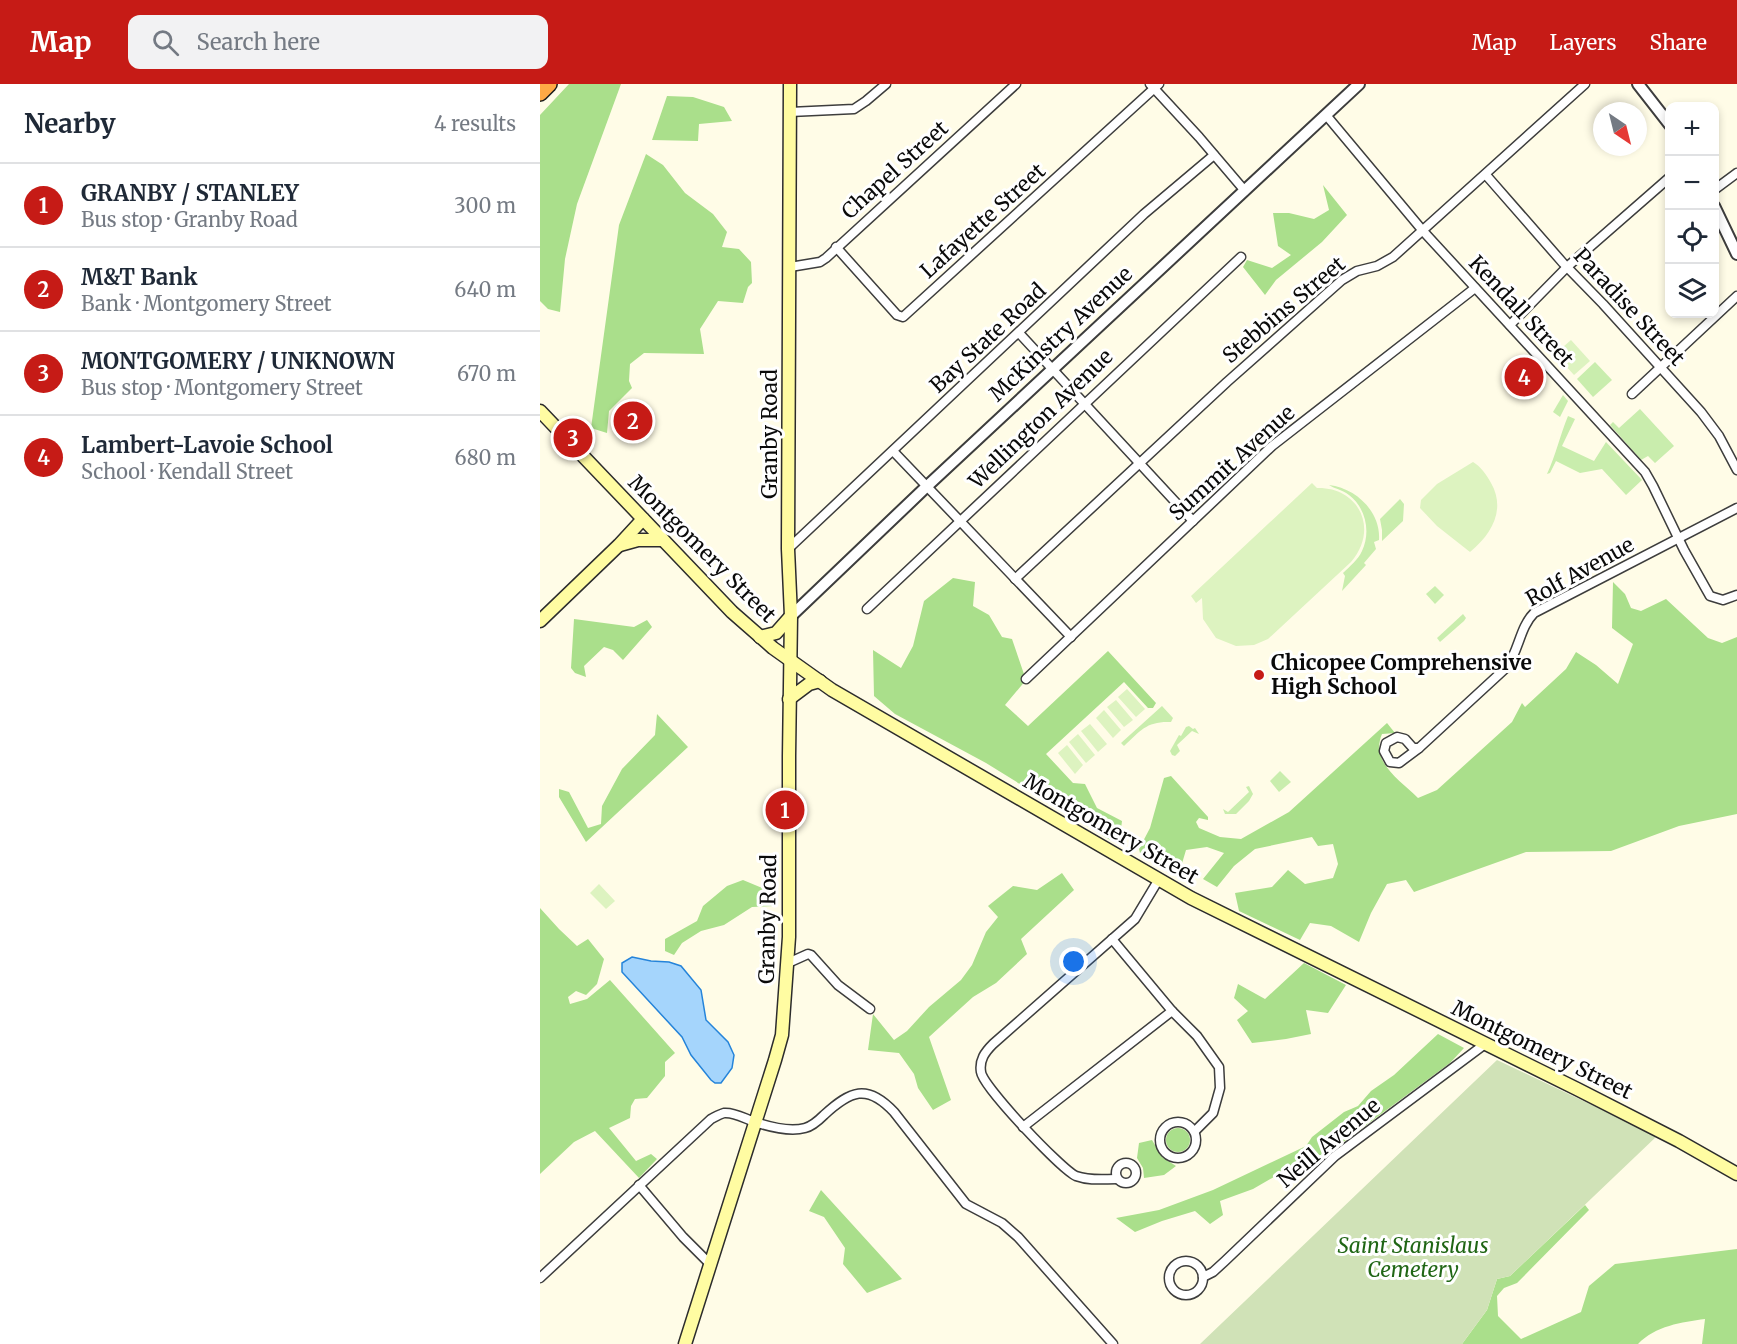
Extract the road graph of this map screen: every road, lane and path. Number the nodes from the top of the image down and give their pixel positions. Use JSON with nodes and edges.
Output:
{"nodes":[{"id":1,"x":549,"y":84,"type":"edge"},
{"id":2,"x":790,"y":84,"type":"edge"},
{"id":3,"x":886,"y":84,"type":"edge"},
{"id":4,"x":1016,"y":84,"type":"edge"},
{"id":5,"x":1359,"y":84,"type":"edge"},
{"id":6,"x":1585,"y":84,"type":"edge"},
{"id":7,"x":1638,"y":84,"type":"edge"},
{"id":8,"x":1154,"y":86,"type":"edge"},
{"id":9,"x":540,"y":93,"type":"edge"},
{"id":10,"x":790,"y":112,"type":"junction"},
{"id":11,"x":1326,"y":115,"type":"junction"},
{"id":12,"x":1665,"y":119,"type":"edge"},
{"id":13,"x":1214,"y":154,"type":"junction"},
{"id":14,"x":1737,"y":173,"type":"edge"},
{"id":15,"x":1486,"y":175,"type":"junction"},
{"id":16,"x":1665,"y":181,"type":"edge"},
{"id":17,"x":1719,"y":186,"type":"edge"},
{"id":18,"x":1245,"y":191,"type":"junction"},
{"id":19,"x":1716,"y":210,"type":"edge"},
{"id":20,"x":1423,"y":231,"type":"junction"},
{"id":21,"x":836,"y":248,"type":"junction"},
{"id":22,"x":1737,"y":254,"type":"edge"},
{"id":23,"x":1241,"y":257,"type":"dead end"},
{"id":24,"x":790,"y":267,"type":"junction"},
{"id":25,"x":1567,"y":267,"type":"junction"},
{"id":26,"x":1475,"y":288,"type":"junction"},
{"id":27,"x":1737,"y":296,"type":"edge"},
{"id":28,"x":1510,"y":325,"type":"junction"},
{"id":29,"x":1019,"y":333,"type":"junction"},
{"id":30,"x":1660,"y":368,"type":"junction"},
{"id":31,"x":1052,"y":369,"type":"junction"},
{"id":32,"x":1632,"y":394,"type":"dead end"},
{"id":33,"x":1084,"y":403,"type":"junction"},
{"id":34,"x":540,"y":411,"type":"edge"},
{"id":35,"x":893,"y":451,"type":"junction"},
{"id":36,"x":1140,"y":462,"type":"junction"},
{"id":37,"x":1737,"y":470,"type":"edge"},
{"id":38,"x":927,"y":485,"type":"junction"},
{"id":39,"x":1737,"y":508,"type":"edge"},
{"id":40,"x":643,"y":519,"type":"junction"},
{"id":41,"x":961,"y":521,"type":"junction"},
{"id":42,"x":1193,"y":521,"type":"junction"},
{"id":43,"x":1678,"y":539,"type":"junction"},
{"id":44,"x":663,"y":540,"type":"junction"},
{"id":45,"x":619,"y":545,"type":"junction"},
{"id":46,"x":788,"y":549,"type":"junction"},
{"id":47,"x":1015,"y":579,"type":"junction"},
{"id":48,"x":1737,"y":595,"type":"edge"},
{"id":49,"x":867,"y":609,"type":"dead end"},
{"id":50,"x":540,"y":610,"type":"edge"},
{"id":51,"x":791,"y":616,"type":"junction"},
{"id":52,"x":540,"y":621,"type":"edge"},
{"id":53,"x":1071,"y":636,"type":"junction"},
{"id":54,"x":760,"y":637,"type":"junction"},
{"id":55,"x":790,"y":660,"type":"junction"},
{"id":56,"x":1026,"y":679,"type":"dead end"},
{"id":57,"x":820,"y":681,"type":"junction"},
{"id":58,"x":789,"y":699,"type":"junction"},
{"id":59,"x":1419,"y":748,"type":"dead end"},
{"id":60,"x":1159,"y":879,"type":"junction"},
{"id":61,"x":1112,"y":939,"type":"junction"},
{"id":62,"x":788,"y":963,"type":"junction"},
{"id":63,"x":870,"y":1009,"type":"dead end"},
{"id":64,"x":1172,"y":1011,"type":"junction"},
{"id":65,"x":1485,"y":1044,"type":"junction"},
{"id":66,"x":756,"y":1122,"type":"junction"},
{"id":67,"x":1023,"y":1127,"type":"junction"},
{"id":68,"x":1195,"y":1131,"type":"junction"},
{"id":69,"x":1737,"y":1174,"type":"edge"},
{"id":70,"x":1117,"y":1179,"type":"dead end"},
{"id":71,"x":639,"y":1185,"type":"junction"},
{"id":72,"x":710,"y":1264,"type":"junction"},
{"id":73,"x":1203,"y":1276,"type":"junction"},
{"id":74,"x":540,"y":1278,"type":"edge"},
{"id":75,"x":685,"y":1344,"type":"edge"},
{"id":76,"x":1113,"y":1344,"type":"edge"}],
"edges":[{"from":1,"to":9,"type":"highway"},
{"from":2,"to":10,"type":"main road","name":"Granby Road"},
{"from":3,"to":10,"type":"street"},
{"from":4,"to":21,"type":"street","name":"Chapel Street"},
{"from":5,"to":11,"type":"street","name":"McKinstry Avenue"},
{"from":6,"to":15,"type":"street","name":"Stebbins Street"},
{"from":7,"to":12,"type":"street"},
{"from":8,"to":13,"type":"street"},
{"from":8,"to":21,"type":"street","name":"Lafayette Street"},
{"from":10,"to":24,"type":"main road","name":"Granby Road"},
{"from":11,"to":18,"type":"street","name":"McKinstry Avenue"},
{"from":11,"to":20,"type":"street","name":"Kendall Street"},
{"from":13,"to":18,"type":"street"},
{"from":13,"to":29,"type":"street","name":"Bay State Road"},
{"from":14,"to":17,"type":"street"},
{"from":15,"to":20,"type":"street","name":"Stebbins Street"},
{"from":15,"to":25,"type":"street","name":"Paradise Street"},
{"from":16,"to":25,"type":"street"},
{"from":18,"to":31,"type":"street","name":"McKinstry Avenue"},
{"from":19,"to":22,"type":"street"},
{"from":20,"to":26,"type":"street","name":"Kendall Street"},
{"from":20,"to":36,"type":"street","name":"Stebbins Street"},
{"from":21,"to":24,"type":"street","name":"Chapel Street"},
{"from":23,"to":33,"type":"street","name":"Wellington Avenue"},
{"from":24,"to":46,"type":"main road","name":"Granby Road"},
{"from":25,"to":28,"type":"street"},
{"from":25,"to":30,"type":"street","name":"Paradise Street"},
{"from":26,"to":28,"type":"street","name":"Kendall Street"},
{"from":26,"to":42,"type":"street","name":"Summit Avenue"},
{"from":27,"to":30,"type":"street"},
{"from":28,"to":43,"type":"street","name":"Kendall Street"},
{"from":29,"to":31,"type":"street"},
{"from":29,"to":35,"type":"street","name":"Bay State Road"},
{"from":30,"to":32,"type":"street"},
{"from":30,"to":37,"type":"street","name":"Paradise Street"},
{"from":31,"to":33,"type":"street"},
{"from":31,"to":38,"type":"street","name":"McKinstry Avenue"},
{"from":33,"to":36,"type":"street"},
{"from":33,"to":41,"type":"street","name":"Wellington Avenue"},
{"from":34,"to":40,"type":"main road","name":"Montgomery Street"},
{"from":35,"to":38,"type":"street"},
{"from":35,"to":46,"type":"street","name":"Bay State Road"},
{"from":36,"to":42,"type":"street"},
{"from":36,"to":47,"type":"street","name":"Stebbins Street"},
{"from":38,"to":41,"type":"street"},
{"from":38,"to":51,"type":"street","name":"McKinstry Avenue"},
{"from":39,"to":43,"type":"street","name":"Rolf Avenue"},
{"from":40,"to":44,"type":"main road","name":"Montgomery Street"},
{"from":40,"to":45,"type":"main road"},
{"from":40,"to":50,"type":"main road"},
{"from":41,"to":47,"type":"street"},
{"from":41,"to":49,"type":"street","name":"Wellington Avenue"},
{"from":42,"to":53,"type":"street","name":"Summit Avenue"},
{"from":43,"to":48,"type":"street","name":"Kendall Street"},
{"from":43,"to":59,"type":"street","name":"Rolf Avenue"},
{"from":44,"to":45,"type":"main road"},
{"from":44,"to":54,"type":"main road","name":"Montgomery Street"},
{"from":45,"to":52,"type":"main road"},
{"from":46,"to":51,"type":"main road","name":"Granby Road"},
{"from":47,"to":53,"type":"street"},
{"from":51,"to":54,"type":"main road"},
{"from":51,"to":55,"type":"main road","name":"Granby Road"},
{"from":53,"to":56,"type":"street","name":"Summit Avenue"},
{"from":54,"to":55,"type":"main road","name":"Montgomery Street"},
{"from":55,"to":57,"type":"main road","name":"Montgomery Street"},
{"from":55,"to":58,"type":"main road","name":"Granby Road"},
{"from":57,"to":58,"type":"main road"},
{"from":57,"to":60,"type":"main road","name":"Montgomery Street"},
{"from":58,"to":62,"type":"main road","name":"Granby Road"},
{"from":60,"to":61,"type":"street"},
{"from":60,"to":65,"type":"main road","name":"Montgomery Street"},
{"from":61,"to":64,"type":"street"},
{"from":61,"to":67,"type":"street"},
{"from":62,"to":63,"type":"street"},
{"from":62,"to":66,"type":"main road","name":"Granby Road"},
{"from":64,"to":67,"type":"street"},
{"from":64,"to":68,"type":"street"},
{"from":65,"to":69,"type":"main road","name":"Montgomery Street"},
{"from":65,"to":73,"type":"street","name":"Neill Avenue"},
{"from":66,"to":71,"type":"street"},
{"from":66,"to":72,"type":"main road","name":"Granby Road"},
{"from":66,"to":76,"type":"street"},
{"from":67,"to":70,"type":"street"},
{"from":68,"to":68,"type":"street"},
{"from":71,"to":72,"type":"street"},
{"from":71,"to":74,"type":"street"},
{"from":72,"to":75,"type":"main road","name":"Granby Road"},
{"from":73,"to":73,"type":"street","name":"Neill Avenue"}]}
